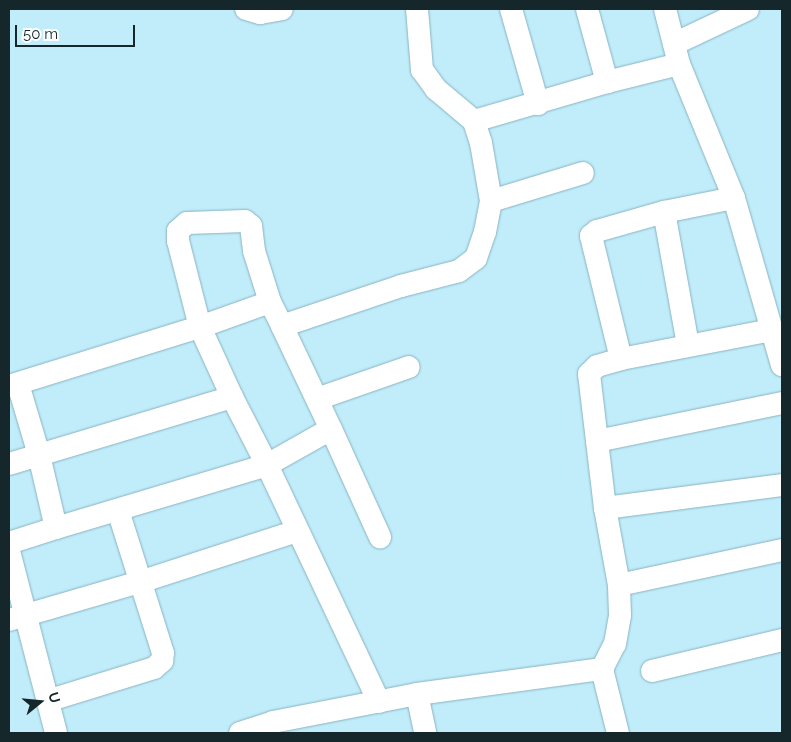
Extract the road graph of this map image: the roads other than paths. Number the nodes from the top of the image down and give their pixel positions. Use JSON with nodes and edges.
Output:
{"nodes":[{"id":1,"x":246,"y":9,"type":"edge"},
{"id":2,"x":282,"y":9,"type":"edge"},
{"id":3,"x":417,"y":9,"type":"edge"},
{"id":4,"x":511,"y":9,"type":"edge"},
{"id":5,"x":587,"y":9,"type":"edge"},
{"id":6,"x":665,"y":9,"type":"edge"},
{"id":7,"x":748,"y":9,"type":"edge"},
{"id":8,"x":677,"y":54,"type":"junction"},
{"id":9,"x":607,"y":82,"type":"junction"},
{"id":10,"x":538,"y":104,"type":"junction"},
{"id":11,"x":474,"y":121,"type":"junction"},
{"id":12,"x":583,"y":173,"type":"dead end"},
{"id":13,"x":734,"y":198,"type":"junction"},
{"id":14,"x":491,"y":202,"type":"junction"},
{"id":15,"x":664,"y":212,"type":"junction"},
{"id":16,"x":270,"y":302,"type":"junction"},
{"id":17,"x":282,"y":326,"type":"junction"},
{"id":18,"x":200,"y":327,"type":"junction"},
{"id":19,"x":688,"y":345,"type":"junction"},
{"id":20,"x":778,"y":345,"type":"edge"},
{"id":21,"x":621,"y":359,"type":"junction"},
{"id":22,"x":409,"y":367,"type":"dead end"},
{"id":23,"x":13,"y":385,"type":"edge"},
{"id":24,"x":232,"y":397,"type":"junction"},
{"id":25,"x":317,"y":399,"type":"junction"},
{"id":26,"x":782,"y":403,"type":"edge"},
{"id":27,"x":332,"y":429,"type":"junction"},
{"id":28,"x":597,"y":441,"type":"junction"},
{"id":29,"x":39,"y":454,"type":"junction"},
{"id":30,"x":9,"y":464,"type":"edge"},
{"id":31,"x":266,"y":465,"type":"junction"},
{"id":32,"x":782,"y":485,"type":"edge"},
{"id":33,"x":605,"y":508,"type":"junction"},
{"id":34,"x":118,"y":510,"type":"junction"},
{"id":35,"x":56,"y":528,"type":"junction"},
{"id":36,"x":297,"y":531,"type":"junction"},
{"id":37,"x":380,"y":537,"type":"dead end"},
{"id":38,"x":9,"y":543,"type":"edge"},
{"id":39,"x":782,"y":550,"type":"edge"},
{"id":40,"x":9,"y":551,"type":"edge"},
{"id":41,"x":140,"y":582,"type":"junction"},
{"id":42,"x":619,"y":585,"type":"junction"},
{"id":43,"x":16,"y":618,"type":"edge"},
{"id":44,"x":782,"y":640,"type":"edge"},
{"id":45,"x":602,"y":669,"type":"junction"},
{"id":46,"x":652,"y":671,"type":"dead end"},
{"id":47,"x":417,"y":694,"type":"junction"},
{"id":48,"x":47,"y":701,"type":"junction"},
{"id":49,"x":379,"y":702,"type":"junction"},
{"id":50,"x":56,"y":733,"type":"edge"},
{"id":51,"x":240,"y":733,"type":"edge"},
{"id":52,"x":425,"y":733,"type":"edge"},
{"id":53,"x":618,"y":733,"type":"edge"}],
"edges":[{"from":1,"to":2,"type":"street"},
{"from":3,"to":11,"type":"street"},
{"from":4,"to":10,"type":"street"},
{"from":5,"to":9,"type":"street"},
{"from":6,"to":8,"type":"street"},
{"from":7,"to":8,"type":"street"},
{"from":8,"to":9,"type":"street"},
{"from":8,"to":13,"type":"street"},
{"from":9,"to":10,"type":"street"},
{"from":10,"to":11,"type":"street"},
{"from":11,"to":14,"type":"street"},
{"from":12,"to":14,"type":"street"},
{"from":13,"to":15,"type":"street"},
{"from":13,"to":20,"type":"street"},
{"from":14,"to":17,"type":"street"},
{"from":15,"to":19,"type":"street"},
{"from":15,"to":21,"type":"street"},
{"from":16,"to":17,"type":"street"},
{"from":16,"to":18,"type":"street"},
{"from":16,"to":18,"type":"street"},
{"from":17,"to":25,"type":"street"},
{"from":18,"to":23,"type":"street"},
{"from":18,"to":24,"type":"street"},
{"from":19,"to":20,"type":"street"},
{"from":19,"to":21,"type":"street"},
{"from":21,"to":28,"type":"street"},
{"from":22,"to":25,"type":"street"},
{"from":23,"to":29,"type":"street"},
{"from":24,"to":29,"type":"street"},
{"from":24,"to":31,"type":"street"},
{"from":25,"to":27,"type":"street"},
{"from":26,"to":28,"type":"street"},
{"from":27,"to":31,"type":"street"},
{"from":27,"to":37,"type":"street"},
{"from":28,"to":33,"type":"street"},
{"from":29,"to":30,"type":"street"},
{"from":29,"to":35,"type":"street"},
{"from":31,"to":34,"type":"street"},
{"from":31,"to":36,"type":"street"},
{"from":32,"to":33,"type":"street"},
{"from":33,"to":42,"type":"street"},
{"from":34,"to":35,"type":"street"},
{"from":34,"to":41,"type":"street"},
{"from":35,"to":38,"type":"street"},
{"from":36,"to":41,"type":"street"},
{"from":36,"to":49,"type":"street"},
{"from":39,"to":42,"type":"street"},
{"from":40,"to":43,"type":"street"},
{"from":41,"to":43,"type":"street"},
{"from":41,"to":48,"type":"street"},
{"from":42,"to":45,"type":"street"},
{"from":43,"to":48,"type":"street"},
{"from":44,"to":46,"type":"street"},
{"from":45,"to":47,"type":"street"},
{"from":45,"to":53,"type":"street"},
{"from":47,"to":49,"type":"street"},
{"from":47,"to":52,"type":"street"},
{"from":48,"to":50,"type":"street"},
{"from":49,"to":51,"type":"street"}]}
